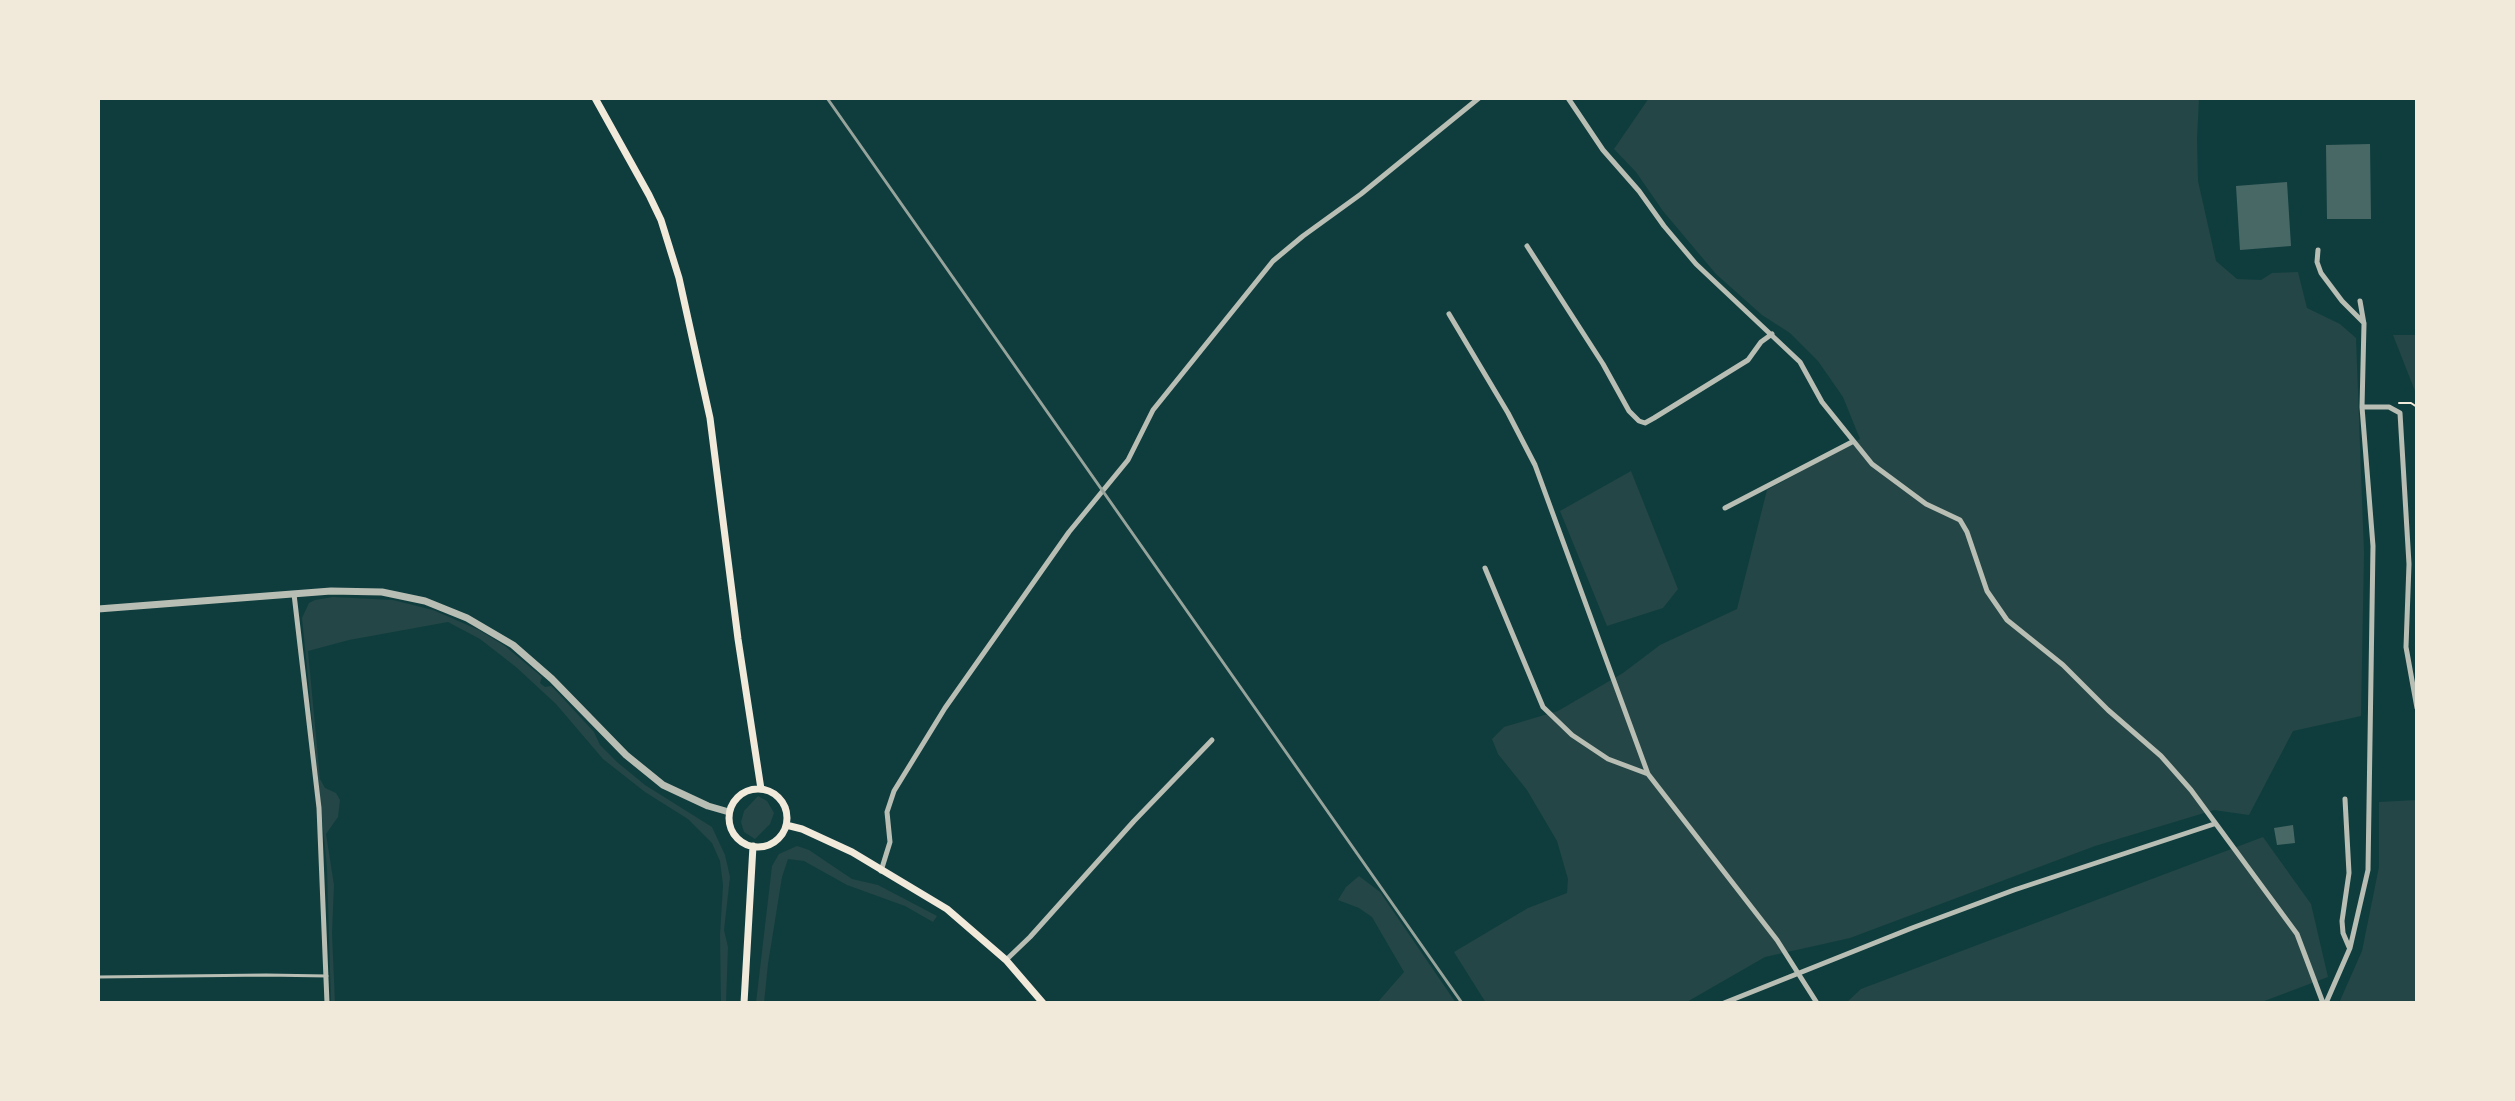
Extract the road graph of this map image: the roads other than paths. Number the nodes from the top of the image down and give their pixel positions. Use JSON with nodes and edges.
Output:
{"nodes":[{"id":1,"x":595,"y":98,"type":"edge"},
{"id":2,"x":1479,"y":98,"type":"edge"},
{"id":3,"x":1568,"y":98,"type":"edge"},
{"id":4,"x":1527,"y":246,"type":"dead end"},
{"id":5,"x":2318,"y":250,"type":"dead end"},
{"id":6,"x":2360,"y":301,"type":"dead end"},
{"id":7,"x":1449,"y":314,"type":"dead end"},
{"id":8,"x":2364,"y":324,"type":"junction"},
{"id":9,"x":1772,"y":334,"type":"junction"},
{"id":10,"x":2362,"y":407,"type":"junction"},
{"id":11,"x":1852,"y":442,"type":"junction"},
{"id":12,"x":1725,"y":508,"type":"dead end"},
{"id":13,"x":1485,"y":568,"type":"dead end"},
{"id":14,"x":294,"y":593,"type":"junction"},
{"id":15,"x":98,"y":609,"type":"edge"},
{"id":16,"x":2417,"y":708,"type":"edge"},
{"id":17,"x":1212,"y":740,"type":"dead end"},
{"id":18,"x":1648,"y":774,"type":"junction"},
{"id":19,"x":761,"y":789,"type":"junction"},
{"id":20,"x":2345,"y":799,"type":"dead end"},
{"id":21,"x":729,"y":812,"type":"junction"},
{"id":22,"x":2214,"y":824,"type":"junction"},
{"id":23,"x":786,"y":825,"type":"junction"},
{"id":24,"x":753,"y":846,"type":"junction"},
{"id":25,"x":881,"y":871,"type":"junction"},
{"id":26,"x":2350,"y":948,"type":"junction"},
{"id":27,"x":1006,"y":960,"type":"junction"},
{"id":28,"x":1798,"y":973,"type":"junction"},
{"id":29,"x":327,"y":976,"type":"junction"},
{"id":30,"x":98,"y":977,"type":"edge"},
{"id":31,"x":327,"y":1003,"type":"edge"},
{"id":32,"x":744,"y":1003,"type":"edge"},
{"id":33,"x":1043,"y":1003,"type":"edge"},
{"id":34,"x":1724,"y":1003,"type":"edge"},
{"id":35,"x":1817,"y":1003,"type":"edge"},
{"id":36,"x":2324,"y":1003,"type":"edge"}],
"edges":[{"from":1,"to":19,"type":"main road"},
{"from":2,"to":25,"type":"street"},
{"from":3,"to":9,"type":"street"},
{"from":4,"to":9,"type":"street"},
{"from":5,"to":8,"type":"street"},
{"from":6,"to":8,"type":"street"},
{"from":7,"to":18,"type":"street"},
{"from":8,"to":10,"type":"street"},
{"from":9,"to":11,"type":"street"},
{"from":10,"to":16,"type":"street"},
{"from":10,"to":26,"type":"street"},
{"from":11,"to":12,"type":"street"},
{"from":11,"to":22,"type":"street"},
{"from":13,"to":18,"type":"street"},
{"from":14,"to":15,"type":"street"},
{"from":14,"to":21,"type":"street"},
{"from":14,"to":29,"type":"street"},
{"from":17,"to":27,"type":"street"},
{"from":18,"to":28,"type":"street"},
{"from":19,"to":21,"type":"main road"},
{"from":19,"to":23,"type":"main road"},
{"from":20,"to":26,"type":"street"},
{"from":21,"to":24,"type":"main road"},
{"from":22,"to":28,"type":"street"},
{"from":22,"to":36,"type":"street"},
{"from":23,"to":24,"type":"main road"},
{"from":23,"to":25,"type":"main road"},
{"from":24,"to":32,"type":"main road"},
{"from":25,"to":27,"type":"main road"},
{"from":26,"to":36,"type":"street"},
{"from":27,"to":33,"type":"main road"},
{"from":28,"to":34,"type":"street"},
{"from":28,"to":35,"type":"street"},
{"from":29,"to":30,"type":"lane"},
{"from":29,"to":31,"type":"street"}]}
